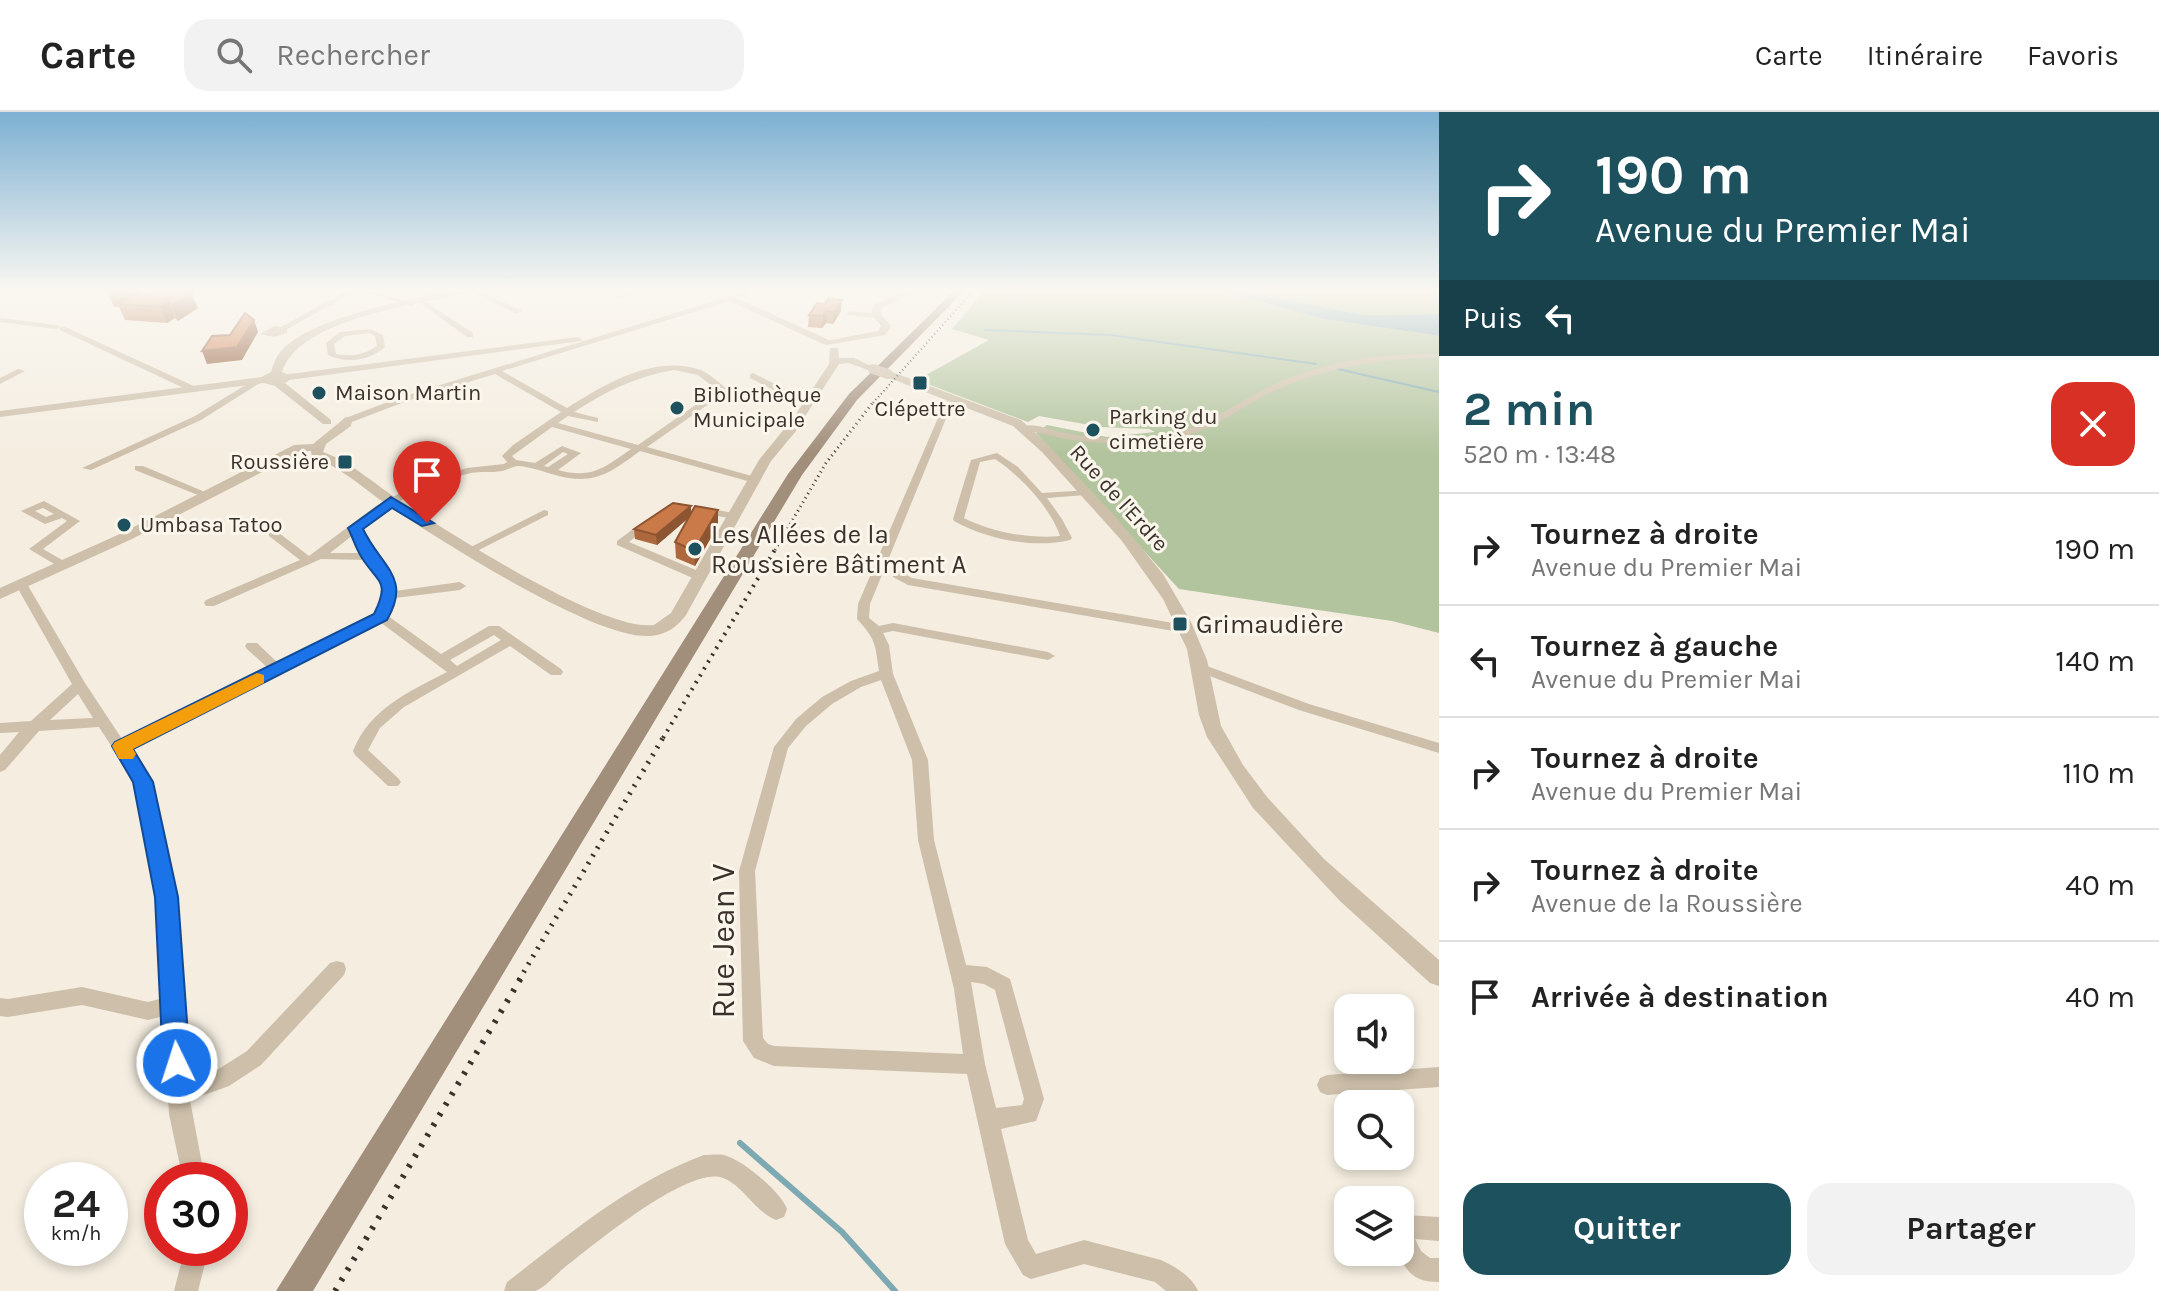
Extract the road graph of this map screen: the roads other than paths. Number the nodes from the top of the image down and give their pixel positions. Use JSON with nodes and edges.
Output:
{"nodes":[{"id":1,"x":97,"y":344,"type":"edge"},
{"id":2,"x":295,"y":344,"type":"edge"},
{"id":3,"x":330,"y":344,"type":"edge"},
{"id":4,"x":381,"y":344,"type":"edge"},
{"id":5,"x":534,"y":344,"type":"edge"},
{"id":6,"x":580,"y":344,"type":"edge"},
{"id":7,"x":808,"y":344,"type":"edge"},
{"id":8,"x":862,"y":344,"type":"edge"},
{"id":9,"x":906,"y":344,"type":"edge"},
{"id":10,"x":1439,"y":356,"type":"edge"},
{"id":11,"x":833,"y":359,"type":"junction"},
{"id":12,"x":358,"y":363,"type":"junction"},
{"id":13,"x":852,"y":363,"type":"junction"},
{"id":14,"x":21,"y":371,"type":"dead end"},
{"id":15,"x":496,"y":371,"type":"junction"},
{"id":16,"x":753,"y":376,"type":"dead end"},
{"id":17,"x":281,"y":378,"type":"junction"},
{"id":18,"x":0,"y":381,"type":"edge"},
{"id":19,"x":260,"y":381,"type":"junction"},
{"id":20,"x":193,"y":389,"type":"junction"},
{"id":21,"x":952,"y":402,"type":"junction"},
{"id":22,"x":807,"y":404,"type":"junction"},
{"id":23,"x":569,"y":413,"type":"junction"},
{"id":24,"x":0,"y":414,"type":"edge"},
{"id":25,"x":595,"y":420,"type":"dead end"},
{"id":26,"x":346,"y":421,"type":"junction"},
{"id":27,"x":327,"y":422,"type":"junction"},
{"id":28,"x":553,"y":424,"type":"junction"},
{"id":29,"x":1024,"y":428,"type":"junction"},
{"id":30,"x":639,"y":448,"type":"junction"},
{"id":31,"x":314,"y":449,"type":"junction"},
{"id":32,"x":513,"y":463,"type":"junction"},
{"id":33,"x":539,"y":465,"type":"junction"},
{"id":34,"x":87,"y":468,"type":"dead end"},
{"id":35,"x":139,"y":468,"type":"dead end"},
{"id":36,"x":552,"y":469,"type":"junction"},
{"id":37,"x":755,"y":480,"type":"junction"},
{"id":38,"x":1086,"y":492,"type":"junction"},
{"id":39,"x":207,"y":495,"type":"junction"},
{"id":40,"x":1038,"y":496,"type":"junction"},
{"id":41,"x":391,"y":502,"type":"junction"},
{"id":42,"x":687,"y":509,"type":"edge"},
{"id":43,"x":544,"y":513,"type":"dead end"},
{"id":44,"x":63,"y":514,"type":"dead end"},
{"id":45,"x":656,"y":515,"type":"edge"},
{"id":46,"x":734,"y":516,"type":"junction"},
{"id":47,"x":273,"y":526,"type":"dead end"},
{"id":48,"x":355,"y":528,"type":"junction"},
{"id":49,"x":473,"y":549,"type":"junction"},
{"id":50,"x":369,"y":557,"type":"junction"},
{"id":51,"x":313,"y":558,"type":"junction"},
{"id":52,"x":65,"y":566,"type":"junction"},
{"id":53,"x":897,"y":574,"type":"dead end"},
{"id":54,"x":699,"y":576,"type":"junction"},
{"id":55,"x":460,"y":586,"type":"dead end"},
{"id":56,"x":23,"y":587,"type":"junction"},
{"id":57,"x":0,"y":594,"type":"edge"},
{"id":58,"x":391,"y":595,"type":"junction"},
{"id":59,"x":210,"y":603,"type":"dead end"},
{"id":60,"x":381,"y":617,"type":"junction"},
{"id":61,"x":1185,"y":629,"type":"junction"},
{"id":62,"x":876,"y":630,"type":"junction"},
{"id":63,"x":510,"y":640,"type":"junction"},
{"id":64,"x":252,"y":646,"type":"dead end"},
{"id":65,"x":1048,"y":656,"type":"dead end"},
{"id":66,"x":441,"y":660,"type":"junction"},
{"id":67,"x":1199,"y":667,"type":"junction"},
{"id":68,"x":277,"y":669,"type":"junction"},
{"id":69,"x":457,"y":672,"type":"junction"},
{"id":70,"x":556,"y":672,"type":"dead end"},
{"id":71,"x":886,"y":674,"type":"junction"},
{"id":72,"x":79,"y":685,"type":"junction"},
{"id":73,"x":104,"y":722,"type":"junction"},
{"id":74,"x":35,"y":726,"type":"junction"},
{"id":75,"x":0,"y":728,"type":"edge"},
{"id":76,"x":121,"y":746,"type":"junction"},
{"id":77,"x":1439,"y":748,"type":"edge"},
{"id":78,"x":0,"y":766,"type":"edge"},
{"id":79,"x":393,"y":782,"type":"dead end"},
{"id":80,"x":337,"y":969,"type":"dead end"},
{"id":81,"x":958,"y":972,"type":"junction"},
{"id":82,"x":1439,"y":975,"type":"edge"},
{"id":83,"x":173,"y":1004,"type":"junction"},
{"id":84,"x":0,"y":1007,"type":"edge"},
{"id":85,"x":975,"y":1064,"type":"junction"},
{"id":86,"x":1439,"y":1077,"type":"edge"},
{"id":87,"x":1327,"y":1085,"type":"dead end"},
{"id":88,"x":179,"y":1093,"type":"junction"},
{"id":89,"x":989,"y":1120,"type":"junction"},
{"id":90,"x":191,"y":1162,"type":"edge"},
{"id":91,"x":776,"y":1209,"type":"dead end"},
{"id":92,"x":1439,"y":1229,"type":"edge"},
{"id":93,"x":192,"y":1266,"type":"edge"},
{"id":94,"x":1439,"y":1270,"type":"edge"},
{"id":95,"x":186,"y":1291,"type":"edge"},
{"id":96,"x":293,"y":1291,"type":"edge"},
{"id":97,"x":516,"y":1291,"type":"edge"},
{"id":98,"x":1186,"y":1291,"type":"edge"}],
"edges":[{"from":1,"to":20,"type":"street"},
{"from":2,"to":17,"type":"street"},
{"from":3,"to":12,"type":"street"},
{"from":4,"to":12,"type":"street"},
{"from":5,"to":12,"type":"street"},
{"from":6,"to":15,"type":"street"},
{"from":7,"to":11,"type":"street"},
{"from":8,"to":11,"type":"street"},
{"from":9,"to":96,"type":"main road"},
{"from":10,"to":29,"type":"street"},
{"from":11,"to":13,"type":"street","name":"Rue de l'Erdre"},
{"from":11,"to":13,"type":"street"},
{"from":11,"to":22,"type":"street"},
{"from":12,"to":17,"type":"street"},
{"from":13,"to":21,"type":"street","name":"Rue de l'Erdre","bridge":true},
{"from":14,"to":18,"type":"street"},
{"from":15,"to":23,"type":"street"},
{"from":15,"to":26,"type":"street"},
{"from":16,"to":22,"type":"street"},
{"from":17,"to":19,"type":"street"},
{"from":17,"to":27,"type":"street"},
{"from":19,"to":20,"type":"street"},
{"from":19,"to":34,"type":"street"},
{"from":20,"to":24,"type":"street"},
{"from":21,"to":29,"type":"street","name":"Rue de l'Erdre"},
{"from":21,"to":62,"type":"street"},
{"from":22,"to":37,"type":"street"},
{"from":23,"to":25,"type":"street"},
{"from":23,"to":28,"type":"street"},
{"from":23,"to":30,"type":"street"},
{"from":26,"to":27,"type":"street"},
{"from":26,"to":31,"type":"street"},
{"from":27,"to":31,"type":"street"},
{"from":28,"to":30,"type":"street"},
{"from":28,"to":32,"type":"street"},
{"from":29,"to":38,"type":"street","name":"Rue de l'Erdre"},
{"from":30,"to":36,"type":"street"},
{"from":30,"to":37,"type":"street"},
{"from":31,"to":39,"type":"street"},
{"from":31,"to":41,"type":"street"},
{"from":32,"to":33,"type":"street"},
{"from":32,"to":41,"type":"street"},
{"from":33,"to":36,"type":"street"},
{"from":33,"to":36,"type":"street"},
{"from":35,"to":39,"type":"street"},
{"from":37,"to":46,"type":"street"},
{"from":38,"to":40,"type":"street"},
{"from":38,"to":61,"type":"street","name":"Rue de l'Erdre"},
{"from":39,"to":52,"type":"street"},
{"from":40,"to":40,"type":"street"},
{"from":41,"to":48,"type":"street"},
{"from":41,"to":49,"type":"street"},
{"from":42,"to":46,"type":"street"},
{"from":43,"to":49,"type":"street"},
{"from":44,"to":52,"type":"street"},
{"from":45,"to":54,"type":"street"},
{"from":46,"to":54,"type":"street"},
{"from":47,"to":51,"type":"street"},
{"from":48,"to":50,"type":"street"},
{"from":48,"to":51,"type":"street"},
{"from":49,"to":54,"type":"street"},
{"from":50,"to":51,"type":"street"},
{"from":50,"to":58,"type":"street"},
{"from":51,"to":59,"type":"street"},
{"from":52,"to":56,"type":"street"},
{"from":53,"to":61,"type":"street"},
{"from":55,"to":58,"type":"street"},
{"from":56,"to":57,"type":"street"},
{"from":56,"to":72,"type":"street"},
{"from":58,"to":60,"type":"street"},
{"from":60,"to":66,"type":"street"},
{"from":60,"to":68,"type":"street"},
{"from":61,"to":67,"type":"street","name":"Rue de l'Erdre"},
{"from":62,"to":65,"type":"street"},
{"from":62,"to":71,"type":"street"},
{"from":63,"to":66,"type":"street"},
{"from":63,"to":69,"type":"street"},
{"from":63,"to":70,"type":"street"},
{"from":64,"to":68,"type":"street"},
{"from":66,"to":69,"type":"street"},
{"from":67,"to":77,"type":"street"},
{"from":67,"to":82,"type":"street","name":"Rue de l'Erdre"},
{"from":68,"to":76,"type":"street"},
{"from":69,"to":79,"type":"street"},
{"from":71,"to":81,"type":"street"},
{"from":71,"to":85,"type":"street","name":"Rue Jean V"},
{"from":72,"to":73,"type":"street"},
{"from":72,"to":74,"type":"street"},
{"from":73,"to":74,"type":"street"},
{"from":73,"to":76,"type":"street"},
{"from":74,"to":75,"type":"street"},
{"from":74,"to":78,"type":"street"},
{"from":76,"to":83,"type":"street"},
{"from":80,"to":88,"type":"street"},
{"from":81,"to":85,"type":"street"},
{"from":81,"to":89,"type":"street"},
{"from":83,"to":84,"type":"street"},
{"from":83,"to":88,"type":"street"},
{"from":85,"to":89,"type":"street"},
{"from":86,"to":87,"type":"street"},
{"from":88,"to":90,"type":"street"},
{"from":89,"to":98,"type":"street"},
{"from":91,"to":97,"type":"street"},
{"from":92,"to":94,"type":"street"},
{"from":93,"to":95,"type":"street"}]}
